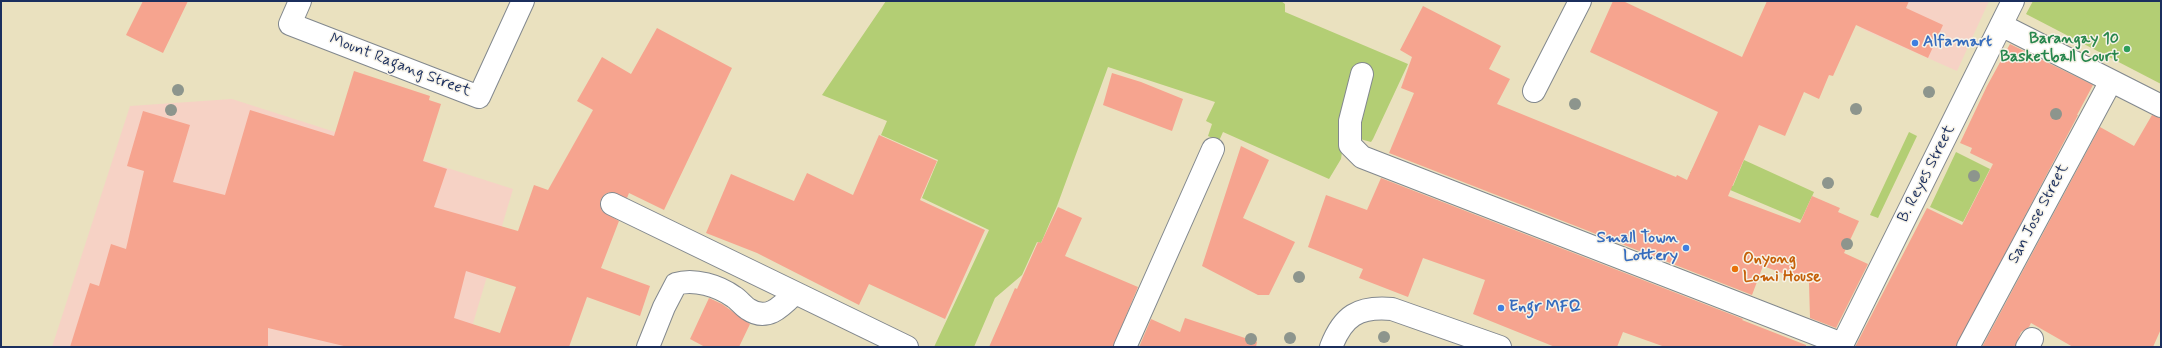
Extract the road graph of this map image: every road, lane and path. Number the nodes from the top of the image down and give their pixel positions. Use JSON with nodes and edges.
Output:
{"nodes":[{"id":1,"x":300,"y":1,"type":"edge"},
{"id":2,"x":523,"y":1,"type":"edge"},
{"id":3,"x":1580,"y":1,"type":"edge"},
{"id":4,"x":2012,"y":1,"type":"edge"},
{"id":5,"x":2001,"y":25,"type":"junction"},
{"id":6,"x":1362,"y":74,"type":"dead end"},
{"id":7,"x":2111,"y":81,"type":"junction"},
{"id":8,"x":1534,"y":91,"type":"dead end"},
{"id":9,"x":2161,"y":106,"type":"edge"},
{"id":10,"x":1213,"y":149,"type":"dead end"},
{"id":11,"x":612,"y":204,"type":"dead end"},
{"id":12,"x":795,"y":293,"type":"junction"},
{"id":13,"x":1841,"y":345,"type":"edge"},
{"id":14,"x":648,"y":347,"type":"edge"},
{"id":15,"x":907,"y":347,"type":"edge"},
{"id":16,"x":1125,"y":347,"type":"edge"},
{"id":17,"x":1331,"y":347,"type":"edge"},
{"id":18,"x":1500,"y":347,"type":"edge"},
{"id":19,"x":1968,"y":347,"type":"edge"}],
"edges":[{"from":1,"to":2,"type":"street","name":"Mount Ragang Street"},
{"from":3,"to":8,"type":"street"},
{"from":4,"to":5,"type":"street","name":"B. Reyes Street"},
{"from":5,"to":7,"type":"street"},
{"from":5,"to":13,"type":"street","name":"B. Reyes Street"},
{"from":6,"to":13,"type":"street"},
{"from":7,"to":9,"type":"street"},
{"from":7,"to":19,"type":"street","name":"San Jose Street"},
{"from":10,"to":16,"type":"street"},
{"from":11,"to":12,"type":"street"},
{"from":12,"to":14,"type":"street"},
{"from":12,"to":15,"type":"street"},
{"from":17,"to":18,"type":"street"}]}
